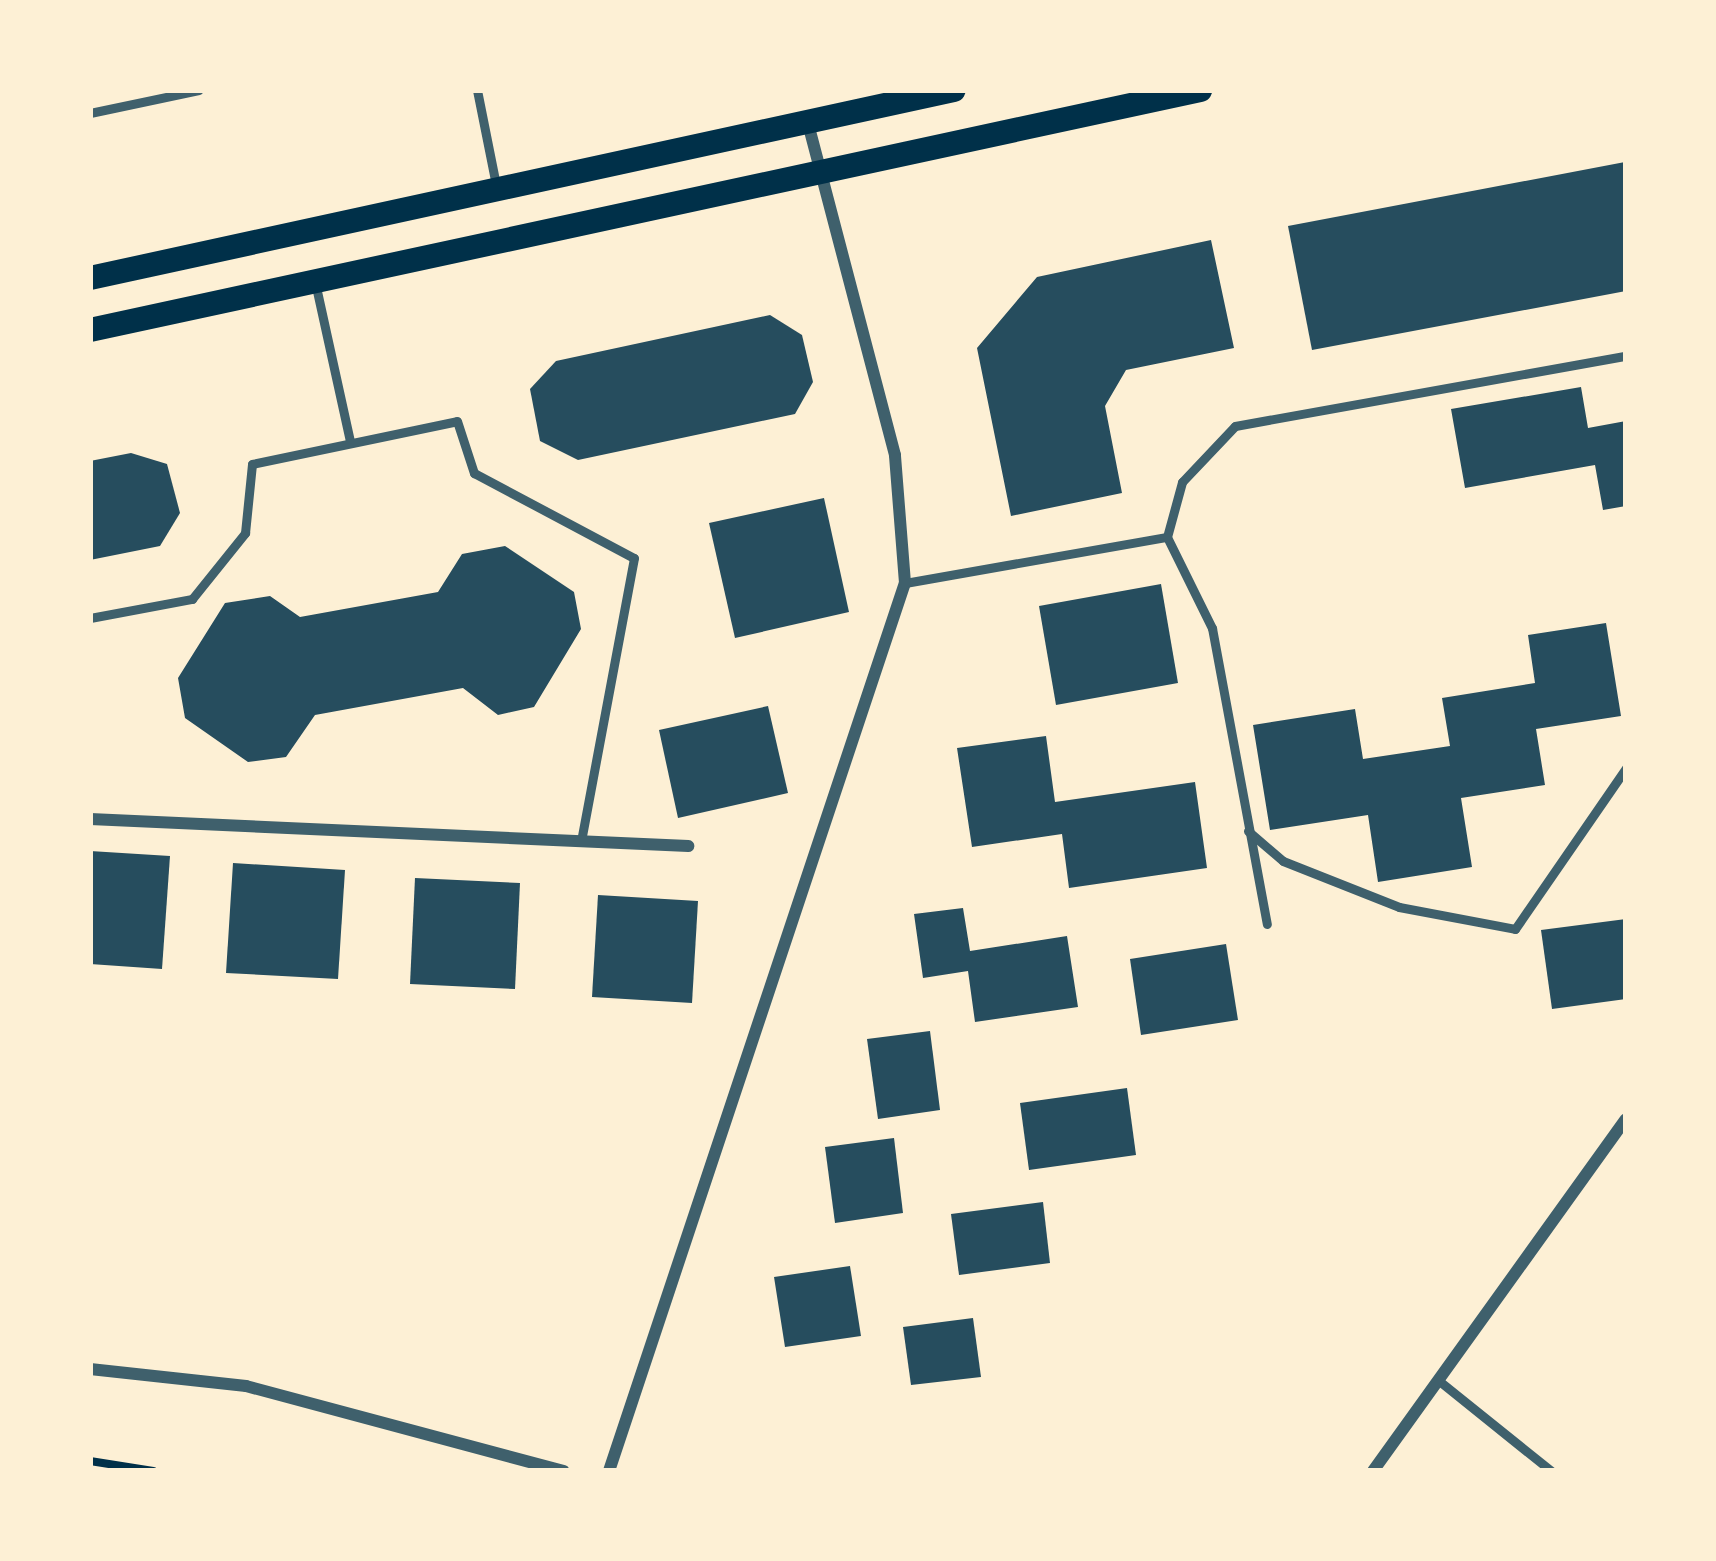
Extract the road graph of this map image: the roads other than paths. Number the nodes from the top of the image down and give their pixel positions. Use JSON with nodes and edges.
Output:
{"nodes":[{"id":1,"x":199,"y":90,"type":"edge"},
{"id":2,"x":478,"y":90,"type":"edge"},
{"id":3,"x":954,"y":90,"type":"edge"},
{"id":4,"x":1200,"y":90,"type":"edge"},
{"id":5,"x":90,"y":113,"type":"edge"},
{"id":6,"x":807,"y":122,"type":"junction"},
{"id":7,"x":823,"y":173,"type":"junction"},
{"id":8,"x":497,"y":188,"type":"junction"},
{"id":9,"x":90,"y":278,"type":"edge"},
{"id":10,"x":316,"y":281,"type":"junction"},
{"id":11,"x":90,"y":330,"type":"edge"},
{"id":12,"x":1626,"y":356,"type":"edge"},
{"id":13,"x":350,"y":441,"type":"junction"},
{"id":14,"x":1167,"y":537,"type":"junction"},
{"id":15,"x":905,"y":584,"type":"junction"},
{"id":16,"x":90,"y":618,"type":"edge"},
{"id":17,"x":1626,"y":768,"type":"edge"},
{"id":18,"x":90,"y":819,"type":"edge"},
{"id":19,"x":1248,"y":831,"type":"junction"},
{"id":20,"x":581,"y":841,"type":"junction"},
{"id":21,"x":688,"y":846,"type":"dead end"},
{"id":22,"x":1267,"y":924,"type":"dead end"},
{"id":23,"x":1626,"y":1119,"type":"edge"},
{"id":24,"x":90,"y":1369,"type":"edge"},
{"id":25,"x":1438,"y":1380,"type":"junction"},
{"id":26,"x":564,"y":1471,"type":"edge"},
{"id":27,"x":609,"y":1471,"type":"edge"},
{"id":28,"x":1373,"y":1471,"type":"edge"},
{"id":29,"x":1551,"y":1471,"type":"edge"}],
"edges":[{"from":1,"to":5,"type":"lane"},
{"from":2,"to":8,"type":"lane"},
{"from":3,"to":6,"type":"main road"},
{"from":4,"to":7,"type":"main road"},
{"from":6,"to":7,"type":"street"},
{"from":6,"to":8,"type":"main road"},
{"from":7,"to":10,"type":"main road"},
{"from":7,"to":15,"type":"street"},
{"from":8,"to":9,"type":"main road"},
{"from":10,"to":11,"type":"main road"},
{"from":10,"to":13,"type":"lane"},
{"from":12,"to":14,"type":"lane"},
{"from":13,"to":16,"type":"lane"},
{"from":13,"to":20,"type":"lane"},
{"from":14,"to":15,"type":"lane"},
{"from":14,"to":19,"type":"lane"},
{"from":15,"to":27,"type":"street"},
{"from":17,"to":19,"type":"lane"},
{"from":18,"to":20,"type":"street"},
{"from":19,"to":22,"type":"lane"},
{"from":20,"to":21,"type":"street"},
{"from":23,"to":25,"type":"street"},
{"from":24,"to":26,"type":"street"},
{"from":25,"to":28,"type":"street"},
{"from":25,"to":29,"type":"lane"}]}
